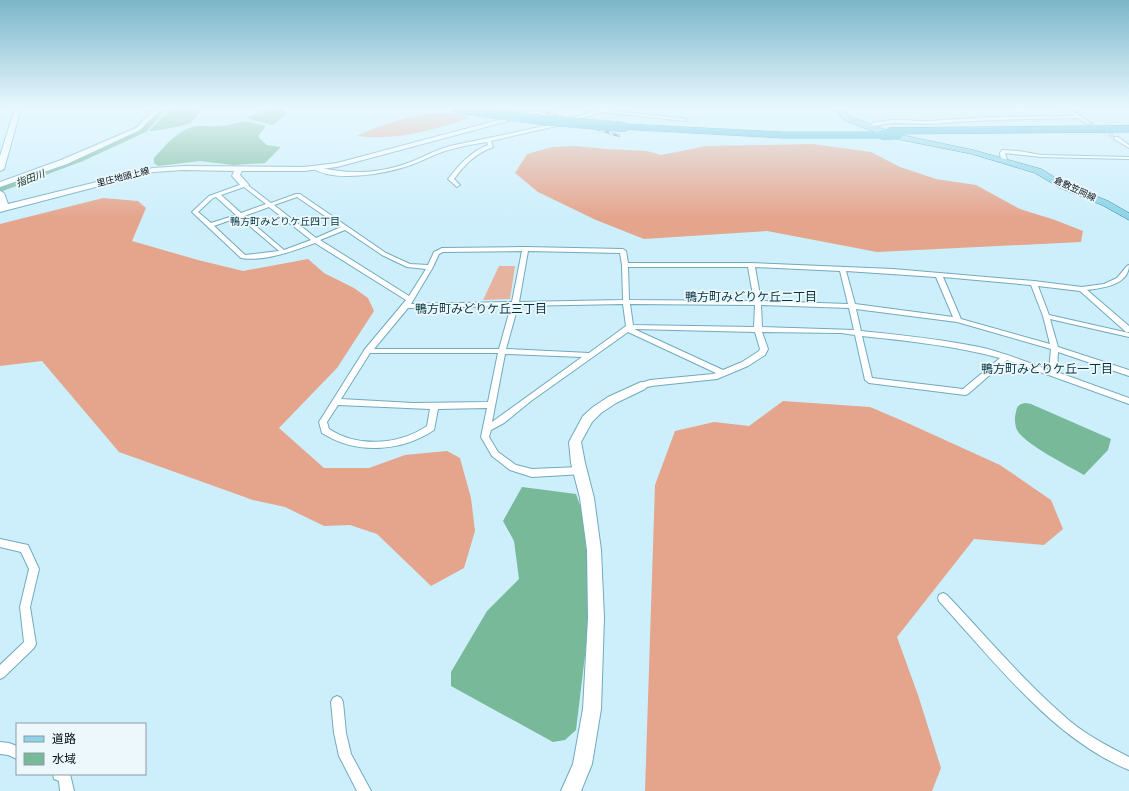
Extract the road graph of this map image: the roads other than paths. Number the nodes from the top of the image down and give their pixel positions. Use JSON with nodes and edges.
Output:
{"nodes":[{"id":1,"x":7,"y":145,"type":"edge"},
{"id":2,"x":102,"y":145,"type":"edge"},
{"id":3,"x":414,"y":145,"type":"edge"},
{"id":4,"x":464,"y":145,"type":"edge"},
{"id":5,"x":491,"y":145,"type":"edge"},
{"id":6,"x":937,"y":145,"type":"edge"},
{"id":7,"x":1129,"y":158,"type":"edge"},
{"id":8,"x":1004,"y":160,"type":"junction"},
{"id":9,"x":315,"y":168,"type":"junction"},
{"id":10,"x":0,"y":169,"type":"edge"},
{"id":11,"x":238,"y":169,"type":"junction"},
{"id":12,"x":0,"y":185,"type":"edge"},
{"id":13,"x":245,"y":185,"type":"junction"},
{"id":14,"x":457,"y":185,"type":"dead end"},
{"id":15,"x":0,"y":193,"type":"edge"},
{"id":16,"x":217,"y":195,"type":"junction"},
{"id":17,"x":269,"y":204,"type":"junction"},
{"id":18,"x":3,"y":208,"type":"edge"},
{"id":19,"x":239,"y":215,"type":"junction"},
{"id":20,"x":1129,"y":217,"type":"edge"},
{"id":21,"x":209,"y":226,"type":"junction"},
{"id":22,"x":344,"y":228,"type":"junction"},
{"id":23,"x":315,"y":240,"type":"junction"},
{"id":24,"x":525,"y":249,"type":"junction"},
{"id":25,"x":283,"y":252,"type":"junction"},
{"id":26,"x":626,"y":265,"type":"junction"},
{"id":27,"x":751,"y":265,"type":"junction"},
{"id":28,"x":430,"y":267,"type":"junction"},
{"id":29,"x":1129,"y":268,"type":"edge"},
{"id":30,"x":843,"y":270,"type":"junction"},
{"id":31,"x":938,"y":276,"type":"junction"},
{"id":32,"x":1034,"y":283,"type":"junction"},
{"id":33,"x":1082,"y":289,"type":"junction"},
{"id":34,"x":410,"y":299,"type":"junction"},
{"id":35,"x":626,"y":302,"type":"junction"},
{"id":36,"x":515,"y":303,"type":"junction"},
{"id":37,"x":758,"y":303,"type":"junction"},
{"id":38,"x":406,"y":306,"type":"junction"},
{"id":39,"x":851,"y":306,"type":"junction"},
{"id":40,"x":1046,"y":316,"type":"junction"},
{"id":41,"x":958,"y":320,"type":"junction"},
{"id":42,"x":629,"y":328,"type":"junction"},
{"id":43,"x":758,"y":329,"type":"junction"},
{"id":44,"x":1129,"y":330,"type":"edge"},
{"id":45,"x":858,"y":333,"type":"junction"},
{"id":46,"x":1129,"y":335,"type":"edge"},
{"id":47,"x":1055,"y":348,"type":"junction"},
{"id":48,"x":368,"y":351,"type":"junction"},
{"id":49,"x":502,"y":351,"type":"junction"},
{"id":50,"x":589,"y":355,"type":"junction"},
{"id":51,"x":1006,"y":357,"type":"junction"},
{"id":52,"x":723,"y":373,"type":"junction"},
{"id":53,"x":1053,"y":373,"type":"junction"},
{"id":54,"x":1129,"y":373,"type":"edge"},
{"id":55,"x":641,"y":386,"type":"joint"},
{"id":56,"x":1129,"y":401,"type":"edge"},
{"id":57,"x":335,"y":402,"type":"junction"},
{"id":58,"x":434,"y":405,"type":"junction"},
{"id":59,"x":491,"y":405,"type":"junction"},
{"id":60,"x":488,"y":428,"type":"junction"},
{"id":61,"x":580,"y":470,"type":"junction"},
{"id":62,"x":0,"y":543,"type":"edge"},
{"id":63,"x":943,"y":598,"type":"dead end"},
{"id":64,"x":0,"y":672,"type":"edge"},
{"id":65,"x":337,"y":702,"type":"dead end"},
{"id":66,"x":0,"y":748,"type":"edge"},
{"id":67,"x":16,"y":753,"type":"edge"},
{"id":68,"x":1129,"y":764,"type":"edge"},
{"id":69,"x":61,"y":775,"type":"edge"},
{"id":70,"x":67,"y":791,"type":"edge"},
{"id":71,"x":364,"y":791,"type":"edge"},
{"id":72,"x":571,"y":791,"type":"edge"}],
"edges":[{"from":1,"to":10,"type":"main road"},
{"from":2,"to":12,"type":"main road"},
{"from":3,"to":9,"type":"main road","name":"里庄地頭上線"},
{"from":4,"to":9,"type":"street"},
{"from":5,"to":14,"type":"street"},
{"from":6,"to":8,"type":"main road","name":"倉敷笠岡線"},
{"from":7,"to":8,"type":"street"},
{"from":8,"to":20,"type":"main road","name":"倉敷笠岡線"},
{"from":9,"to":11,"type":"main road","name":"里庄地頭上線"},
{"from":11,"to":13,"type":"main road"},
{"from":11,"to":18,"type":"main road","name":"里庄地頭上線"},
{"from":13,"to":16,"type":"street"},
{"from":13,"to":17,"type":"street"},
{"from":15,"to":18,"type":"main road"},
{"from":16,"to":19,"type":"street"},
{"from":16,"to":21,"type":"street"},
{"from":17,"to":19,"type":"street"},
{"from":17,"to":22,"type":"street"},
{"from":17,"to":23,"type":"street"},
{"from":19,"to":21,"type":"street"},
{"from":19,"to":25,"type":"street"},
{"from":21,"to":25,"type":"street"},
{"from":22,"to":23,"type":"street"},
{"from":22,"to":28,"type":"street"},
{"from":23,"to":25,"type":"street"},
{"from":23,"to":34,"type":"street"},
{"from":24,"to":26,"type":"street"},
{"from":24,"to":28,"type":"street"},
{"from":24,"to":36,"type":"street"},
{"from":26,"to":27,"type":"street"},
{"from":26,"to":35,"type":"street"},
{"from":27,"to":30,"type":"street"},
{"from":27,"to":37,"type":"street"},
{"from":28,"to":34,"type":"street"},
{"from":29,"to":33,"type":"street"},
{"from":30,"to":31,"type":"street"},
{"from":30,"to":39,"type":"street"},
{"from":31,"to":32,"type":"street"},
{"from":31,"to":41,"type":"street"},
{"from":32,"to":33,"type":"street"},
{"from":32,"to":40,"type":"street"},
{"from":33,"to":44,"type":"street"},
{"from":34,"to":38,"type":"street"},
{"from":35,"to":36,"type":"street"},
{"from":35,"to":37,"type":"street"},
{"from":35,"to":42,"type":"street"},
{"from":36,"to":38,"type":"street"},
{"from":36,"to":49,"type":"street"},
{"from":37,"to":39,"type":"street"},
{"from":37,"to":43,"type":"street"},
{"from":38,"to":48,"type":"street"},
{"from":39,"to":41,"type":"street"},
{"from":39,"to":45,"type":"street"},
{"from":40,"to":46,"type":"street"},
{"from":40,"to":47,"type":"street"},
{"from":41,"to":47,"type":"street"},
{"from":42,"to":43,"type":"street"},
{"from":42,"to":50,"type":"street"},
{"from":42,"to":52,"type":"street"},
{"from":43,"to":45,"type":"street"},
{"from":43,"to":52,"type":"street"},
{"from":45,"to":51,"type":"street"},
{"from":45,"to":51,"type":"street"},
{"from":47,"to":53,"type":"street"},
{"from":47,"to":54,"type":"street"},
{"from":48,"to":49,"type":"street"},
{"from":48,"to":57,"type":"street"},
{"from":49,"to":50,"type":"street"},
{"from":49,"to":59,"type":"street"},
{"from":50,"to":60,"type":"street"},
{"from":51,"to":53,"type":"street"},
{"from":52,"to":55,"type":"street"},
{"from":53,"to":56,"type":"street"},
{"from":55,"to":61,"type":"main road"},
{"from":57,"to":58,"type":"street"},
{"from":57,"to":58,"type":"street"},
{"from":58,"to":59,"type":"street"},
{"from":59,"to":60,"type":"street"},
{"from":60,"to":61,"type":"street"},
{"from":61,"to":72,"type":"main road"},
{"from":62,"to":64,"type":"street"},
{"from":63,"to":68,"type":"street"},
{"from":65,"to":71,"type":"street"},
{"from":66,"to":67,"type":"street"},
{"from":69,"to":70,"type":"street"}]}
